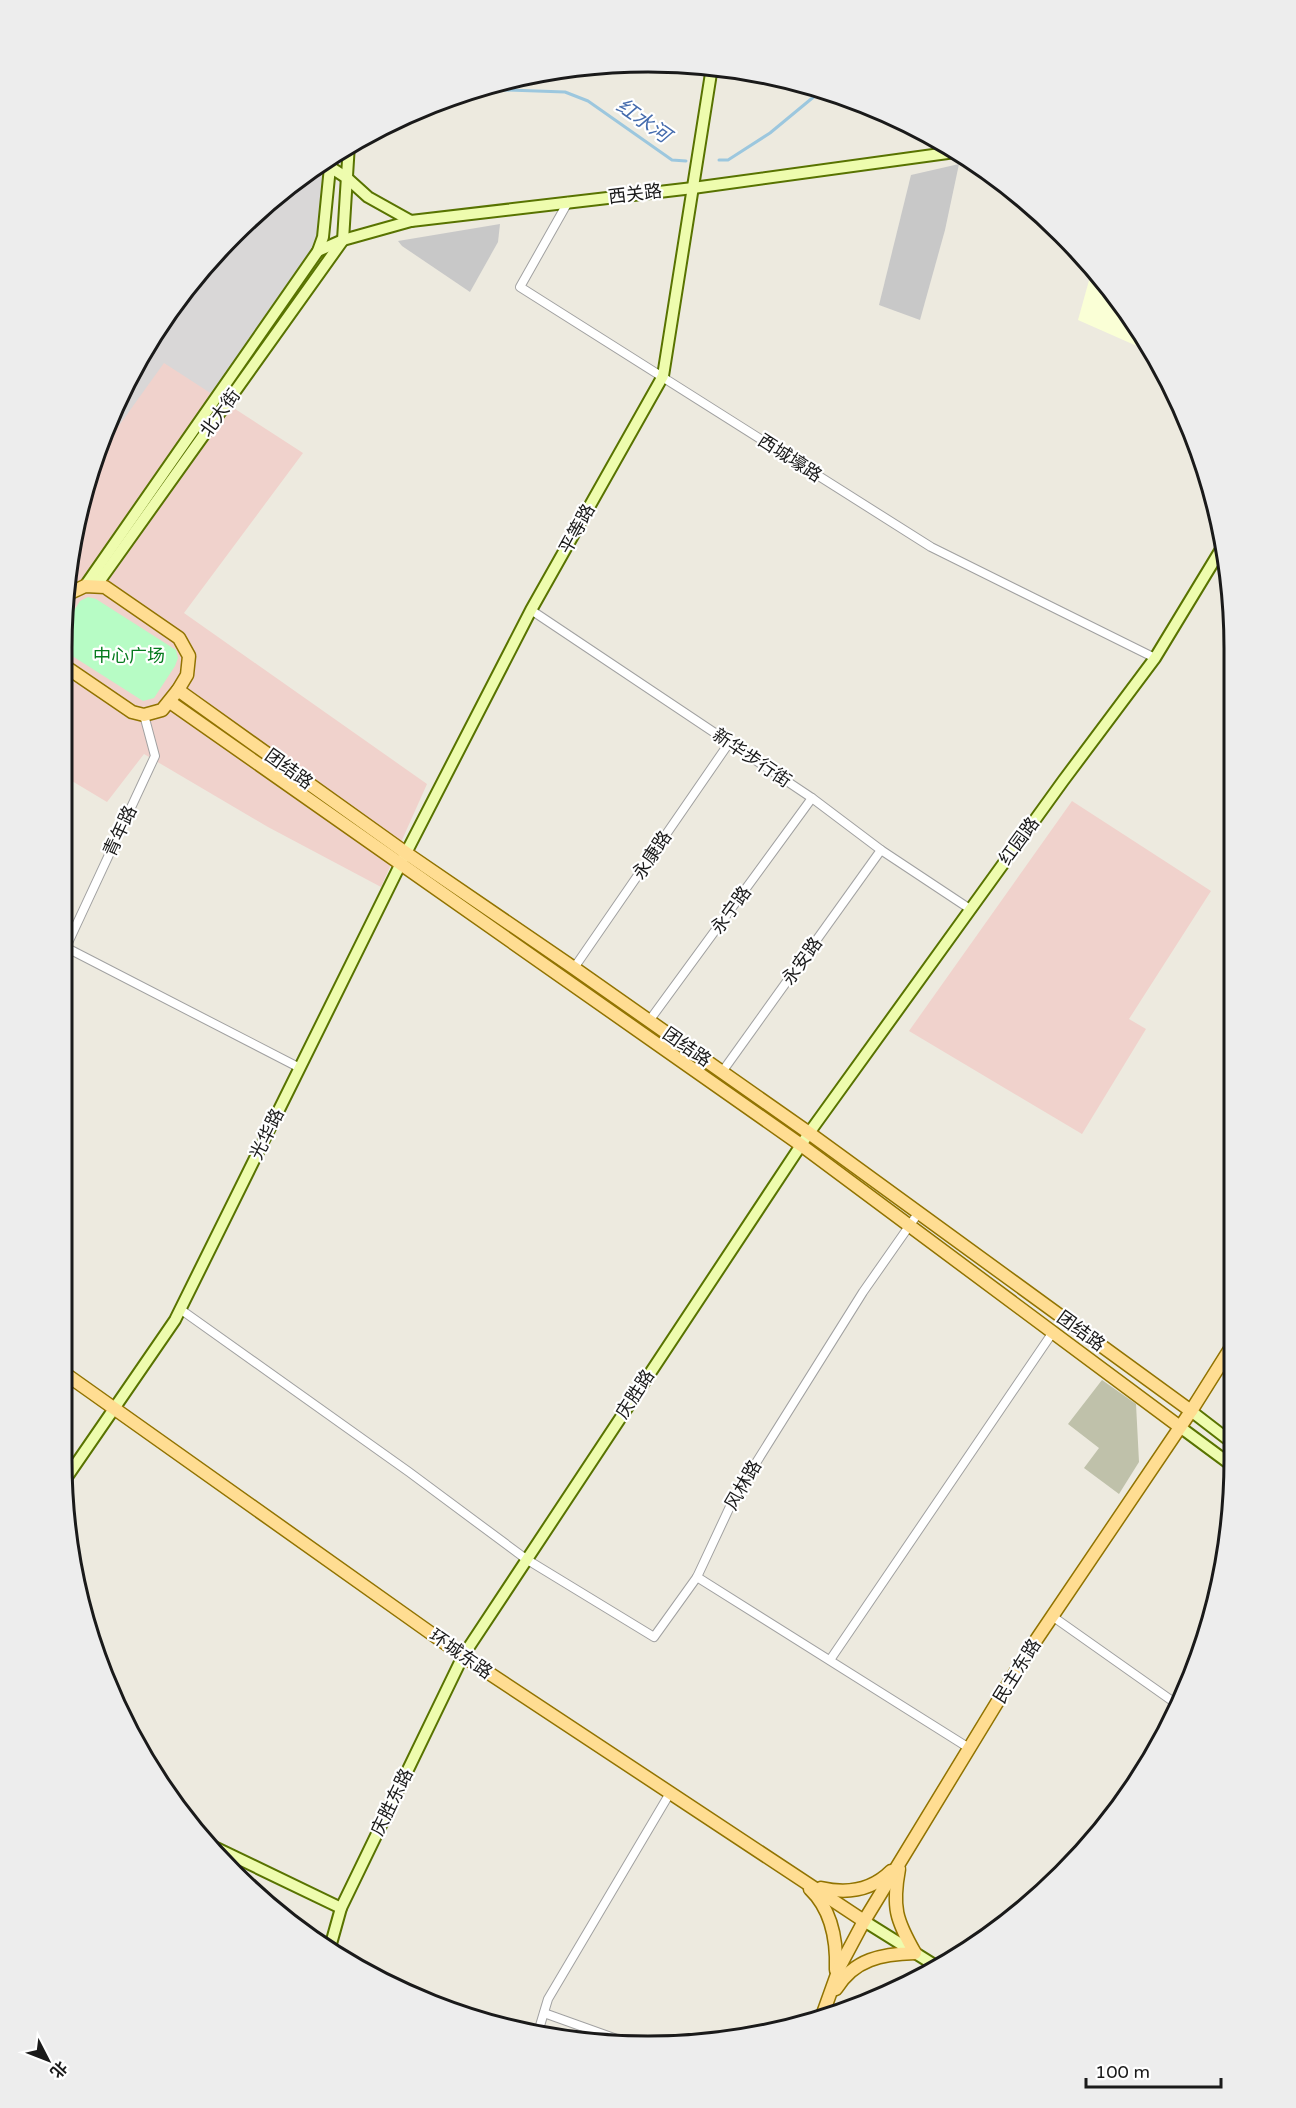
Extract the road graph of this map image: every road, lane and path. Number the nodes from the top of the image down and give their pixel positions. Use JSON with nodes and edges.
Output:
{"nodes":[{"id":1,"x":711,"y":76,"type":"edge"},
{"id":2,"x":943,"y":154,"type":"edge"},
{"id":3,"x":348,"y":156,"type":"edge"},
{"id":4,"x":334,"y":165,"type":"edge"},
{"id":5,"x":330,"y":167,"type":"edge"},
{"id":6,"x":347,"y":178,"type":"junction"},
{"id":7,"x":693,"y":188,"type":"junction"},
{"id":8,"x":568,"y":202,"type":"junction"},
{"id":9,"x":411,"y":220,"type":"junction"},
{"id":10,"x":343,"y":240,"type":"junction"},
{"id":11,"x":318,"y":251,"type":"junction"},
{"id":12,"x":663,"y":376,"type":"junction"},
{"id":13,"x":1216,"y":557,"type":"edge"},
{"id":14,"x":90,"y":586,"type":"junction"},
{"id":15,"x":75,"y":591,"type":"edge"},
{"id":16,"x":531,"y":610,"type":"junction"},
{"id":17,"x":1155,"y":658,"type":"junction"},
{"id":18,"x":72,"y":671,"type":"edge"},
{"id":19,"x":178,"y":690,"type":"junction"},
{"id":20,"x":170,"y":702,"type":"junction"},
{"id":21,"x":144,"y":715,"type":"junction"},
{"id":22,"x":729,"y":743,"type":"junction"},
{"id":23,"x":812,"y":798,"type":"junction"},
{"id":24,"x":881,"y":850,"type":"junction"},
{"id":25,"x":403,"y":858,"type":"junction"},
{"id":26,"x":970,"y":909,"type":"junction"},
{"id":27,"x":72,"y":934,"type":"edge"},
{"id":28,"x":72,"y":950,"type":"edge"},
{"id":29,"x":574,"y":968,"type":"junction"},
{"id":30,"x":649,"y":1021,"type":"junction"},
{"id":31,"x":300,"y":1068,"type":"junction"},
{"id":32,"x":722,"y":1072,"type":"junction"},
{"id":33,"x":809,"y":1133,"type":"junction"},
{"id":34,"x":801,"y":1144,"type":"junction"},
{"id":35,"x":919,"y":1212,"type":"junction"},
{"id":36,"x":909,"y":1225,"type":"junction"},
{"id":37,"x":180,"y":1309,"type":"junction"},
{"id":38,"x":1053,"y":1332,"type":"junction"},
{"id":39,"x":1224,"y":1359,"type":"edge"},
{"id":40,"x":72,"y":1378,"type":"edge"},
{"id":41,"x":115,"y":1408,"type":"junction"},
{"id":42,"x":1191,"y":1411,"type":"junction"},
{"id":43,"x":1180,"y":1427,"type":"junction"},
{"id":44,"x":1224,"y":1436,"type":"edge"},
{"id":45,"x":1224,"y":1460,"type":"edge"},
{"id":46,"x":72,"y":1469,"type":"edge"},
{"id":47,"x":526,"y":1560,"type":"junction"},
{"id":48,"x":697,"y":1577,"type":"junction"},
{"id":49,"x":1052,"y":1616,"type":"junction"},
{"id":50,"x":463,"y":1656,"type":"junction"},
{"id":51,"x":830,"y":1660,"type":"junction"},
{"id":52,"x":1171,"y":1700,"type":"edge"},
{"id":53,"x":969,"y":1748,"type":"junction"},
{"id":54,"x":670,"y":1793,"type":"junction"},
{"id":55,"x":228,"y":1854,"type":"edge"},
{"id":56,"x":900,"y":1862,"type":"junction"},
{"id":57,"x":794,"y":1874,"type":"junction"},
{"id":58,"x":341,"y":1908,"type":"junction"},
{"id":59,"x":864,"y":1921,"type":"junction"},
{"id":60,"x":332,"y":1941,"type":"edge"},
{"id":61,"x":915,"y":1953,"type":"junction"},
{"id":62,"x":930,"y":1962,"type":"edge"},
{"id":63,"x":827,"y":2003,"type":"junction"},
{"id":64,"x":825,"y":2007,"type":"edge"},
{"id":65,"x":544,"y":2013,"type":"junction"},
{"id":66,"x":540,"y":2026,"type":"edge"},
{"id":67,"x":604,"y":2034,"type":"edge"}],
"edges":[{"from":1,"to":7,"type":"main road","name":"平等路"},
{"from":2,"to":7,"type":"main road","name":"西关路"},
{"from":3,"to":6,"type":"main road"},
{"from":4,"to":6,"type":"main road"},
{"from":5,"to":11,"type":"main road"},
{"from":6,"to":9,"type":"main road"},
{"from":6,"to":10,"type":"main road"},
{"from":7,"to":8,"type":"main road","name":"西关路"},
{"from":7,"to":12,"type":"main road","name":"平等路"},
{"from":8,"to":9,"type":"main road","name":"西关路"},
{"from":8,"to":12,"type":"street","name":"西城壕路"},
{"from":9,"to":10,"type":"main road","name":"西关路"},
{"from":10,"to":11,"type":"main road","name":"西关路"},
{"from":10,"to":14,"type":"main road","name":"北大街"},
{"from":11,"to":14,"type":"main road","name":"北大街"},
{"from":12,"to":16,"type":"main road","name":"平等路"},
{"from":12,"to":17,"type":"street","name":"西城壕路"},
{"from":13,"to":17,"type":"main road","name":"红园路"},
{"from":14,"to":15,"type":"main road"},
{"from":14,"to":19,"type":"main road"},
{"from":16,"to":22,"type":"street","name":"新华步行街"},
{"from":16,"to":25,"type":"main road","name":"平等路"},
{"from":17,"to":26,"type":"main road","name":"红园路"},
{"from":18,"to":21,"type":"main road"},
{"from":19,"to":20,"type":"main road"},
{"from":19,"to":25,"type":"main road","name":"团结路"},
{"from":20,"to":21,"type":"main road"},
{"from":20,"to":25,"type":"main road","name":"团结路"},
{"from":21,"to":27,"type":"street","name":"青年路"},
{"from":22,"to":23,"type":"street","name":"新华步行街"},
{"from":22,"to":29,"type":"street","name":"永康路"},
{"from":23,"to":24,"type":"street","name":"新华步行街"},
{"from":23,"to":30,"type":"street","name":"永宁路"},
{"from":24,"to":26,"type":"street","name":"新华步行街"},
{"from":24,"to":32,"type":"street","name":"永安路"},
{"from":25,"to":29,"type":"main road","name":"团结路"},
{"from":25,"to":31,"type":"main road","name":"光华路"},
{"from":25,"to":34,"type":"main road","name":"团结路"},
{"from":26,"to":33,"type":"main road","name":"红园路"},
{"from":28,"to":31,"type":"street"},
{"from":29,"to":30,"type":"main road","name":"团结路"},
{"from":30,"to":32,"type":"main road","name":"团结路"},
{"from":31,"to":37,"type":"main road","name":"光华路"},
{"from":32,"to":33,"type":"main road","name":"团结路"},
{"from":33,"to":34,"type":"main road","name":"庆胜路"},
{"from":33,"to":35,"type":"main road","name":"团结路"},
{"from":34,"to":36,"type":"main road","name":"团结路"},
{"from":34,"to":47,"type":"main road","name":"庆胜路"},
{"from":35,"to":36,"type":"street","name":"风林路"},
{"from":35,"to":42,"type":"main road","name":"团结路"},
{"from":36,"to":38,"type":"main road","name":"团结路"},
{"from":36,"to":48,"type":"street","name":"风林路"},
{"from":37,"to":41,"type":"main road","name":"光华路"},
{"from":37,"to":47,"type":"street"},
{"from":38,"to":43,"type":"main road","name":"团结路"},
{"from":38,"to":51,"type":"street"},
{"from":39,"to":42,"type":"main road","name":"民主东路"},
{"from":40,"to":41,"type":"main road","name":"环城东路"},
{"from":41,"to":46,"type":"main road","name":"光华路"},
{"from":41,"to":50,"type":"main road","name":"环城东路"},
{"from":42,"to":43,"type":"main road","name":"民主东路"},
{"from":42,"to":44,"type":"main road"},
{"from":43,"to":45,"type":"main road"},
{"from":43,"to":49,"type":"main road","name":"民主东路"},
{"from":47,"to":48,"type":"street","name":"风林路"},
{"from":47,"to":50,"type":"main road","name":"庆胜路"},
{"from":48,"to":51,"type":"street"},
{"from":49,"to":52,"type":"street"},
{"from":49,"to":53,"type":"main road","name":"民主东路"},
{"from":50,"to":54,"type":"main road","name":"环城东路"},
{"from":50,"to":58,"type":"main road","name":"庆胜东路"},
{"from":51,"to":53,"type":"street"},
{"from":53,"to":56,"type":"main road","name":"民主东路"},
{"from":54,"to":57,"type":"main road","name":"环城东路"},
{"from":54,"to":65,"type":"street"},
{"from":55,"to":58,"type":"main road"},
{"from":56,"to":57,"type":"main road"},
{"from":56,"to":59,"type":"main road","name":"民主东路"},
{"from":56,"to":61,"type":"main road"},
{"from":57,"to":59,"type":"main road","name":"环城东路"},
{"from":57,"to":63,"type":"main road"},
{"from":58,"to":60,"type":"main road","name":"庆胜东路"},
{"from":59,"to":61,"type":"main road"},
{"from":59,"to":63,"type":"main road","name":"民主东路"},
{"from":61,"to":62,"type":"main road"},
{"from":61,"to":63,"type":"main road"},
{"from":63,"to":64,"type":"main road"},
{"from":65,"to":66,"type":"street"},
{"from":65,"to":67,"type":"street"}]}
